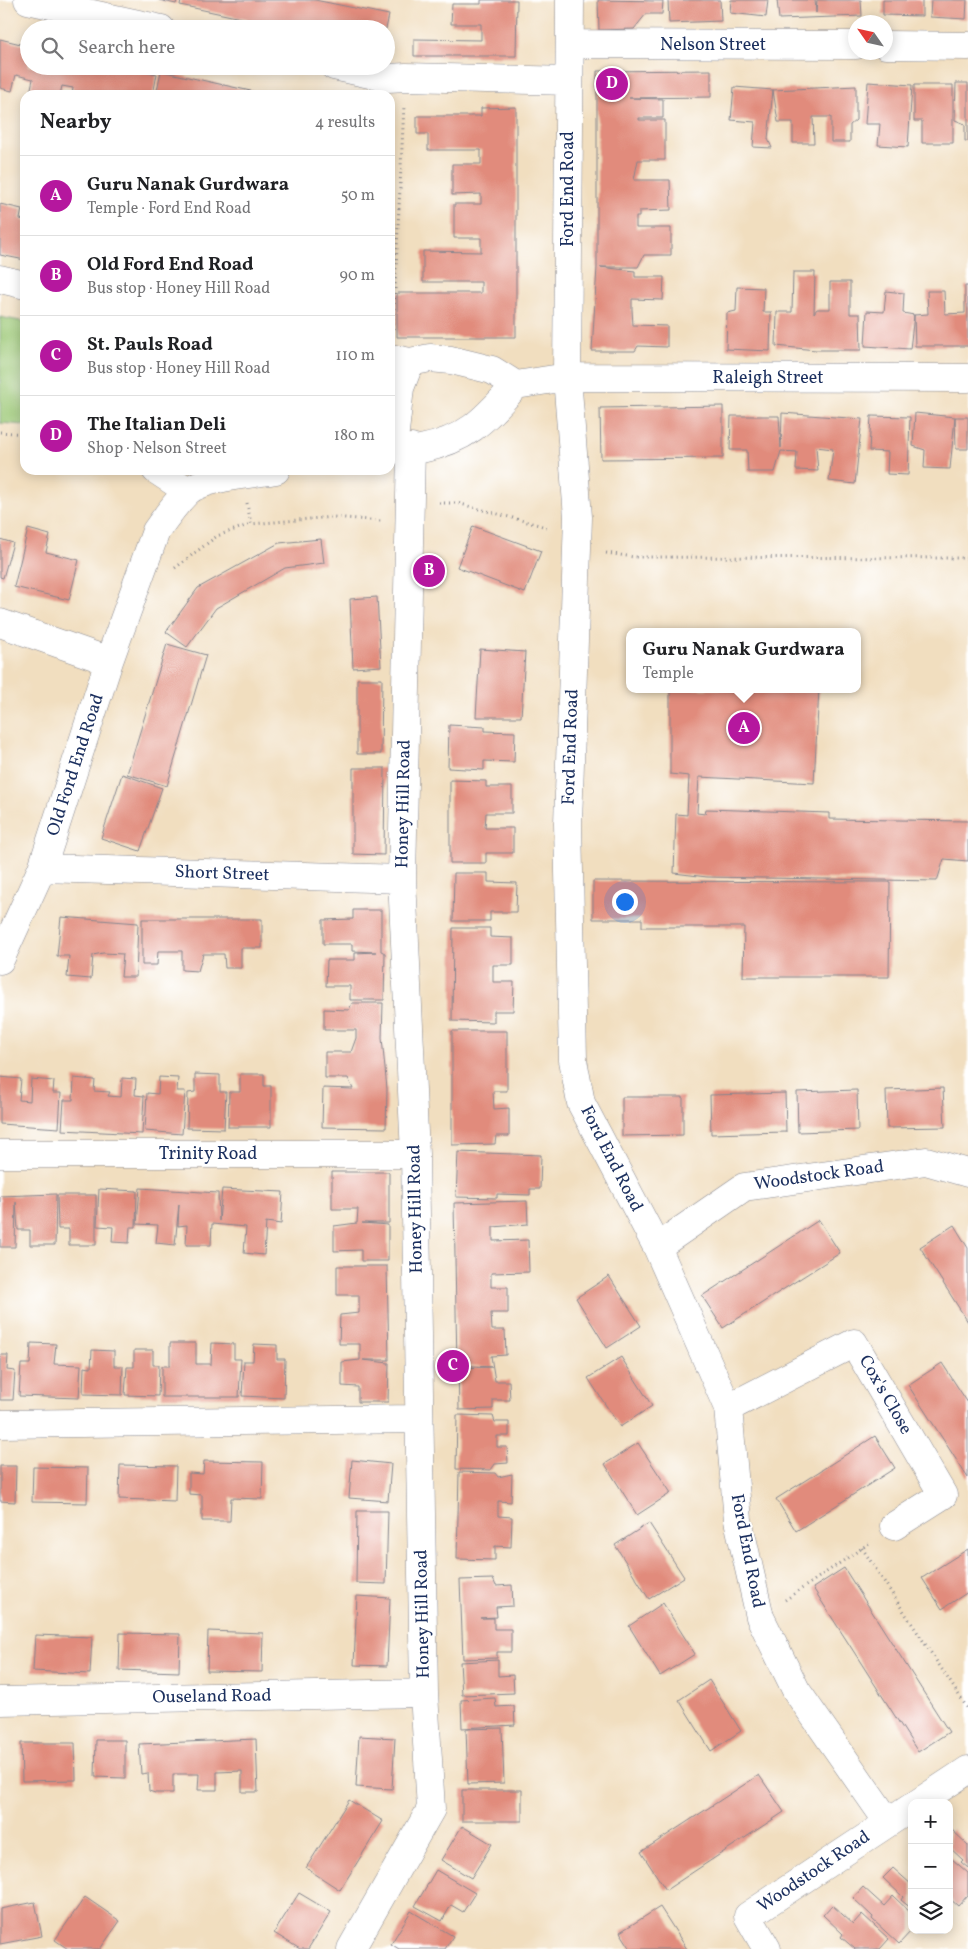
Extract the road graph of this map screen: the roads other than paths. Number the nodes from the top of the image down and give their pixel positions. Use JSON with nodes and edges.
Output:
{"nodes":[{"id":1,"x":28,"y":0,"type":"edge"},
{"id":2,"x":570,"y":0,"type":"edge"},
{"id":3,"x":120,"y":20,"type":"edge"},
{"id":4,"x":570,"y":44,"type":"junction"},
{"id":5,"x":848,"y":45,"type":"edge"},
{"id":6,"x":893,"y":45,"type":"edge"},
{"id":7,"x":968,"y":46,"type":"edge"},
{"id":8,"x":374,"y":75,"type":"edge"},
{"id":9,"x":569,"y":80,"type":"junction"},
{"id":10,"x":0,"y":279,"type":"edge"},
{"id":11,"x":20,"y":284,"type":"edge"},
{"id":12,"x":400,"y":360,"type":"edge"},
{"id":13,"x":567,"y":377,"type":"junction"},
{"id":14,"x":968,"y":378,"type":"edge"},
{"id":15,"x":516,"y":385,"type":"junction"},
{"id":16,"x":398,"y":449,"type":"edge"},
{"id":17,"x":164,"y":475,"type":"edge"},
{"id":18,"x":248,"y":475,"type":"edge"},
{"id":19,"x":188,"y":491,"type":"junction"},
{"id":20,"x":0,"y":623,"type":"edge"},
{"id":21,"x":109,"y":661,"type":"junction"},
{"id":22,"x":42,"y":868,"type":"junction"},
{"id":23,"x":402,"y":879,"type":"junction"},
{"id":24,"x":0,"y":960,"type":"edge"},
{"id":25,"x":0,"y":1154,"type":"edge"},
{"id":26,"x":415,"y":1154,"type":"junction"},
{"id":27,"x":968,"y":1173,"type":"edge"},
{"id":28,"x":657,"y":1247,"type":"junction"},
{"id":29,"x":728,"y":1408,"type":"junction"},
{"id":30,"x":419,"y":1419,"type":"junction"},
{"id":31,"x":0,"y":1424,"type":"edge"},
{"id":32,"x":894,"y":1526,"type":"road end"},
{"id":33,"x":424,"y":1693,"type":"junction"},
{"id":34,"x":0,"y":1701,"type":"edge"},
{"id":35,"x":968,"y":1770,"type":"edge"},
{"id":36,"x":924,"y":1799,"type":"edge"},
{"id":37,"x":908,"y":1810,"type":"edge"},
{"id":38,"x":888,"y":1822,"type":"junction"},
{"id":39,"x":351,"y":1949,"type":"edge"},
{"id":40,"x":767,"y":1949,"type":"edge"}],
"edges":[{"from":1,"to":3,"type":"street"},
{"from":2,"to":4,"type":"street","name":"Ford End Road"},
{"from":4,"to":5,"type":"street","name":"Nelson Street"},
{"from":4,"to":9,"type":"street","name":"Ford End Road"},
{"from":6,"to":7,"type":"street"},
{"from":8,"to":9,"type":"street"},
{"from":9,"to":13,"type":"street","name":"Ford End Road"},
{"from":10,"to":11,"type":"street"},
{"from":12,"to":15,"type":"street"},
{"from":12,"to":16,"type":"street"},
{"from":13,"to":14,"type":"street","name":"Raleigh Street"},
{"from":13,"to":15,"type":"street"},
{"from":13,"to":28,"type":"street","name":"Ford End Road"},
{"from":15,"to":16,"type":"street"},
{"from":16,"to":23,"type":"street","name":"Honey Hill Road"},
{"from":17,"to":19,"type":"street"},
{"from":18,"to":19,"type":"street","name":"Old Ford End Road"},
{"from":19,"to":21,"type":"street","name":"Old Ford End Road"},
{"from":20,"to":21,"type":"street"},
{"from":21,"to":22,"type":"street","name":"Old Ford End Road"},
{"from":22,"to":23,"type":"street","name":"Short Street"},
{"from":22,"to":24,"type":"street","name":"Old Ford End Road"},
{"from":23,"to":26,"type":"street","name":"Honey Hill Road"},
{"from":25,"to":26,"type":"street","name":"Trinity Road"},
{"from":26,"to":30,"type":"street","name":"Honey Hill Road"},
{"from":27,"to":28,"type":"street","name":"Woodstock Road"},
{"from":28,"to":29,"type":"street","name":"Ford End Road"},
{"from":29,"to":32,"type":"street","name":"Cox's Close"},
{"from":29,"to":38,"type":"street","name":"Ford End Road"},
{"from":30,"to":31,"type":"street"},
{"from":30,"to":33,"type":"street","name":"Honey Hill Road"},
{"from":33,"to":34,"type":"street","name":"Ouseland Road"},
{"from":33,"to":39,"type":"street","name":"Honey Hill Road"},
{"from":35,"to":36,"type":"street"},
{"from":37,"to":38,"type":"street","name":"Woodstock Road"},
{"from":38,"to":40,"type":"street","name":"Woodstock Road"}]}
